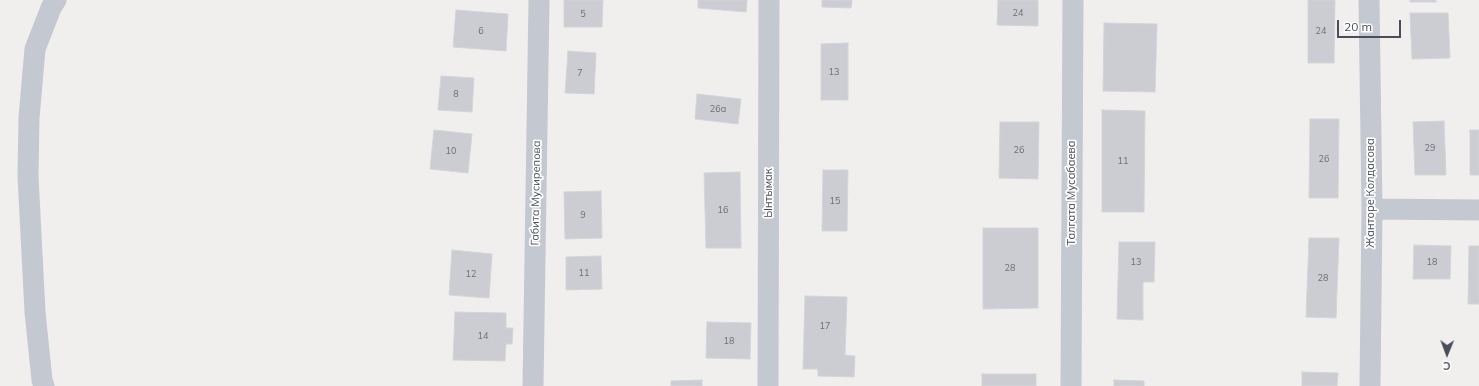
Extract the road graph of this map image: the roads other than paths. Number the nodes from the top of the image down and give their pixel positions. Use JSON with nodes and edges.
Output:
{"nodes":[{"id":1,"x":56,"y":0,"type":"edge"},
{"id":2,"x":539,"y":0,"type":"edge"},
{"id":3,"x":769,"y":0,"type":"edge"},
{"id":4,"x":1073,"y":0,"type":"edge"},
{"id":5,"x":1370,"y":0,"type":"edge"},
{"id":6,"x":1372,"y":209,"type":"junction"},
{"id":7,"x":1479,"y":210,"type":"edge"},
{"id":8,"x":44,"y":386,"type":"edge"},
{"id":9,"x":533,"y":386,"type":"edge"},
{"id":10,"x":768,"y":386,"type":"edge"},
{"id":11,"x":1071,"y":386,"type":"edge"},
{"id":12,"x":1370,"y":386,"type":"edge"}],
"edges":[{"from":1,"to":8,"type":"street"},
{"from":2,"to":9,"type":"street","name":"Габита Мусирепова"},
{"from":3,"to":10,"type":"street","name":"Ынтымак"},
{"from":4,"to":11,"type":"street","name":"Талгата Мусабаева"},
{"from":5,"to":6,"type":"street","name":"Жанторе Колдасова"},
{"from":6,"to":7,"type":"street"},
{"from":6,"to":12,"type":"street","name":"Жанторе Колдасова"}]}
